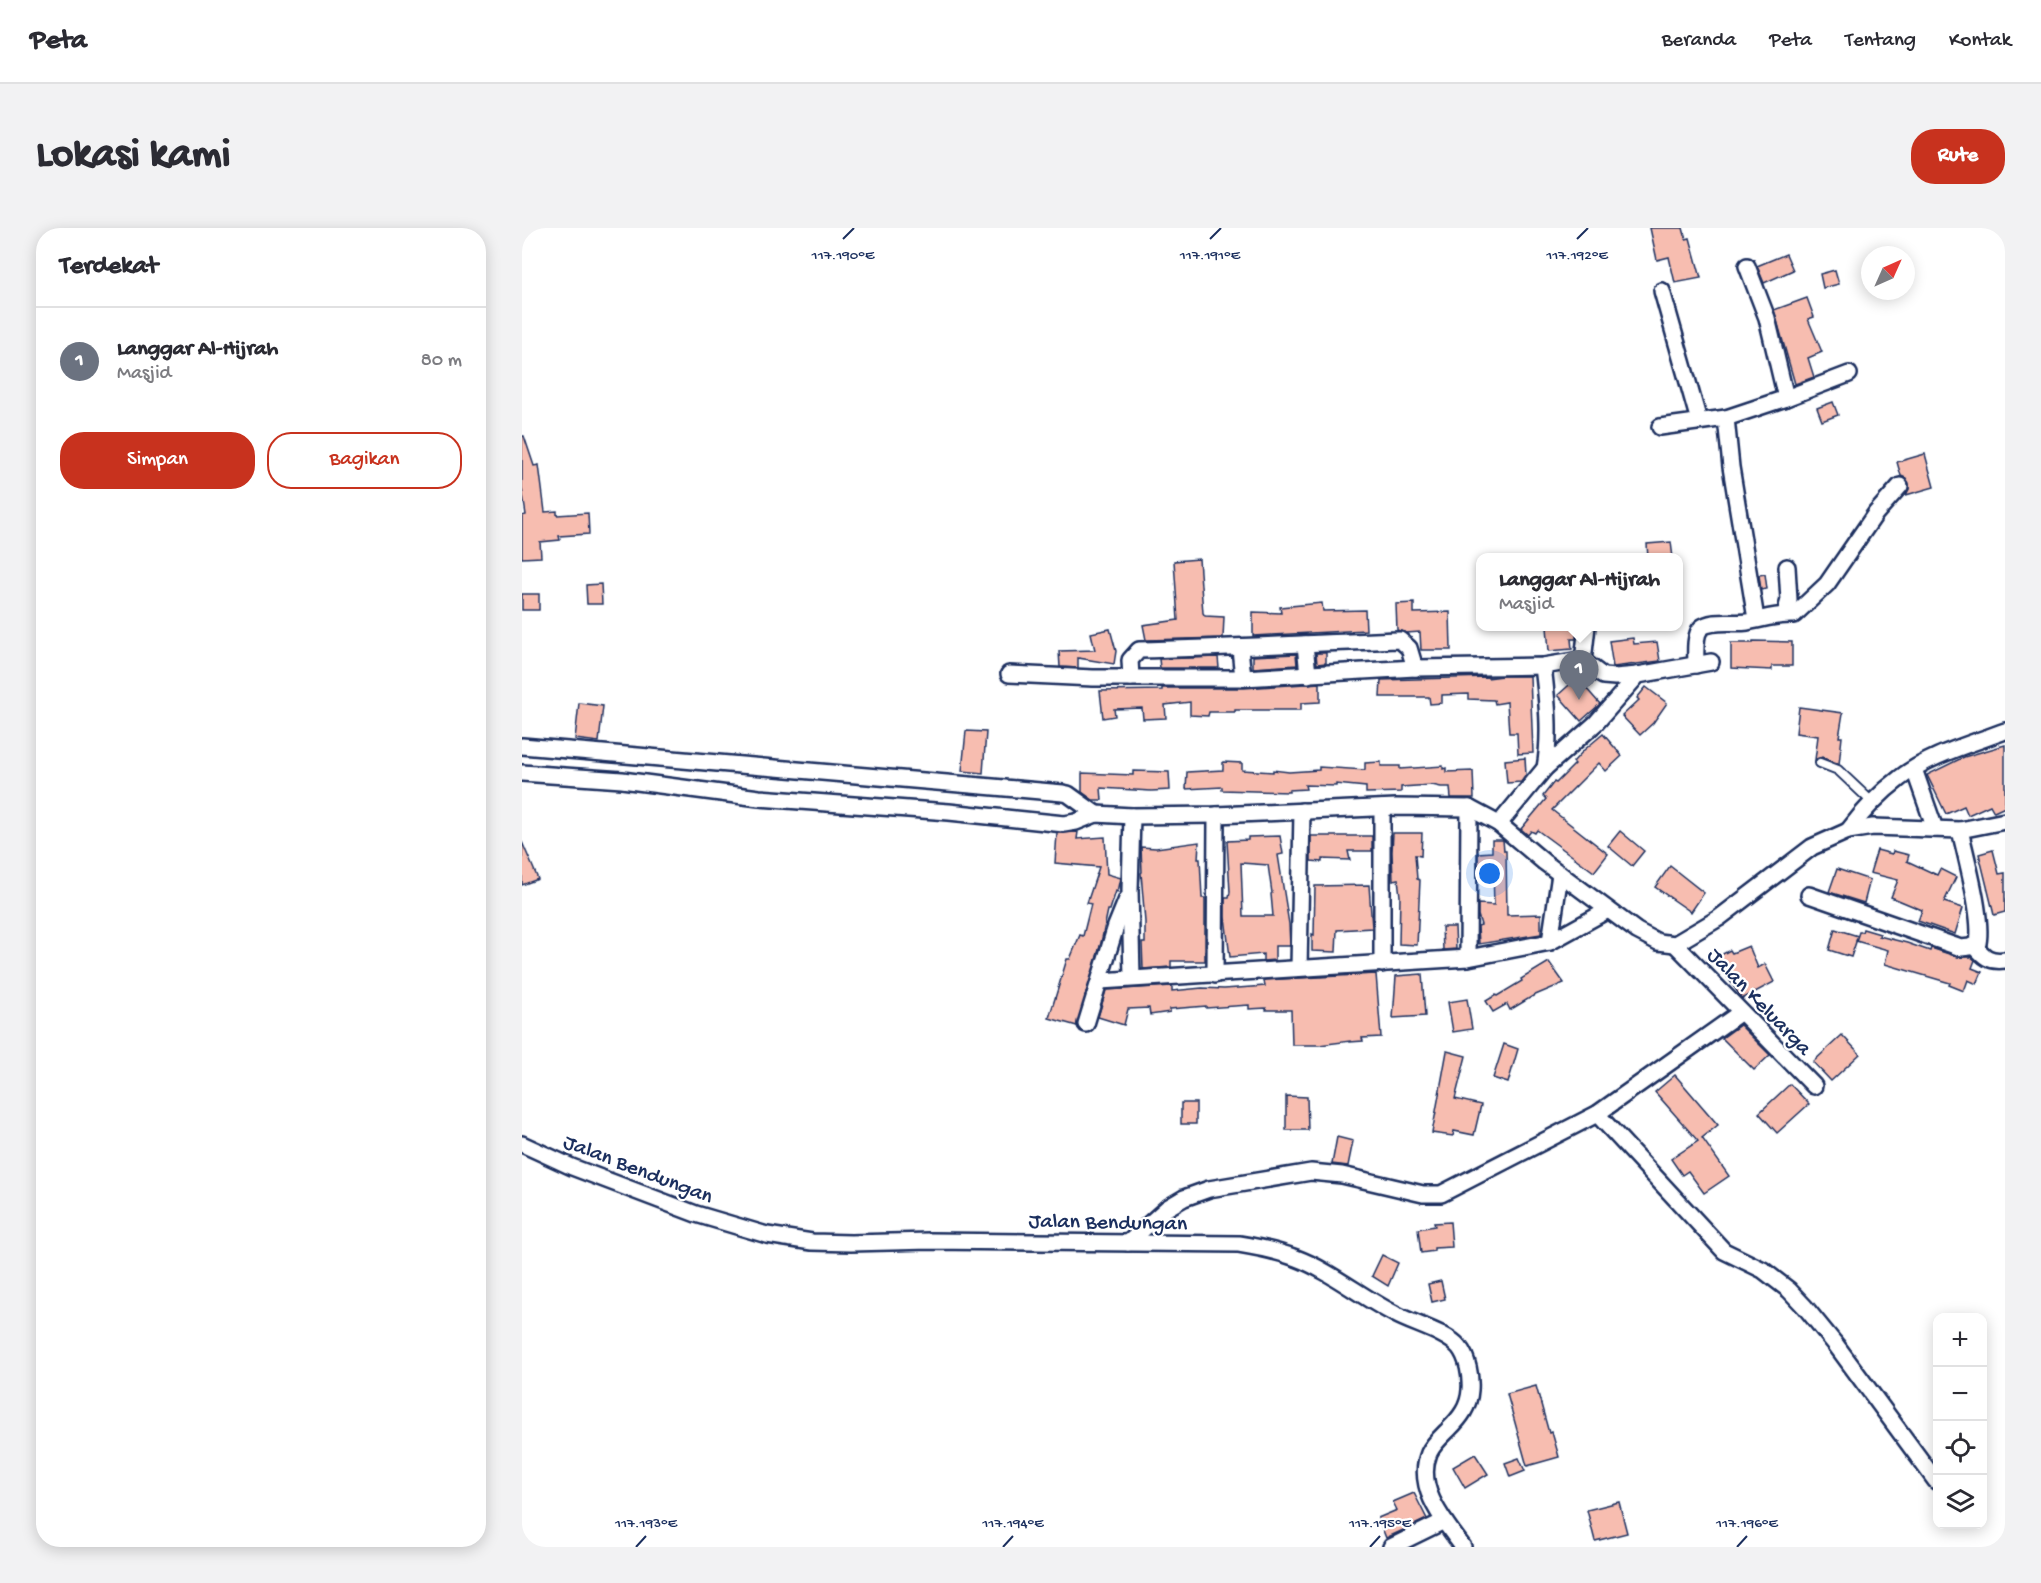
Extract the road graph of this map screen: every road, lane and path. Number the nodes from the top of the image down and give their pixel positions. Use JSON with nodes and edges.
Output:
{"nodes":[{"id":1,"x":1747,"y":266,"type":"dead end"},
{"id":2,"x":1662,"y":291,"type":"dead end"},
{"id":3,"x":1849,"y":374,"type":"dead end"},
{"id":4,"x":1786,"y":398,"type":"junction"},
{"id":5,"x":1726,"y":418,"type":"junction"},
{"id":6,"x":1699,"y":421,"type":"junction"},
{"id":7,"x":1660,"y":427,"type":"dead end"},
{"id":8,"x":1900,"y":486,"type":"dead end"},
{"id":9,"x":1787,"y":567,"type":"dead end"},
{"id":10,"x":1785,"y":614,"type":"junction"},
{"id":11,"x":1756,"y":620,"type":"junction"},
{"id":12,"x":1587,"y":631,"type":"edge"},
{"id":13,"x":1305,"y":644,"type":"junction"},
{"id":14,"x":1240,"y":648,"type":"junction"},
{"id":15,"x":1584,"y":661,"type":"junction"},
{"id":16,"x":1712,"y":662,"type":"dead end"},
{"id":17,"x":1696,"y":665,"type":"junction"},
{"id":18,"x":1544,"y":666,"type":"junction"},
{"id":19,"x":1415,"y":668,"type":"junction"},
{"id":20,"x":1009,"y":674,"type":"dead end"},
{"id":21,"x":1308,"y":675,"type":"junction"},
{"id":22,"x":1638,"y":675,"type":"junction"},
{"id":23,"x":1131,"y":678,"type":"junction"},
{"id":24,"x":1243,"y":678,"type":"junction"},
{"id":25,"x":2005,"y":730,"type":"edge"},
{"id":26,"x":522,"y":746,"type":"edge"},
{"id":27,"x":1820,"y":763,"type":"dead end"},
{"id":28,"x":1545,"y":768,"type":"junction"},
{"id":29,"x":1914,"y":769,"type":"junction"},
{"id":30,"x":522,"y":773,"type":"edge"},
{"id":31,"x":1872,"y":803,"type":"junction"},
{"id":32,"x":1382,"y":808,"type":"junction"},
{"id":33,"x":1469,"y":808,"type":"junction"},
{"id":34,"x":1302,"y":811,"type":"junction"},
{"id":35,"x":1096,"y":814,"type":"junction"},
{"id":36,"x":1216,"y":815,"type":"junction"},
{"id":37,"x":1132,"y":816,"type":"junction"},
{"id":38,"x":2005,"y":821,"type":"edge"},
{"id":39,"x":1499,"y":824,"type":"junction"},
{"id":40,"x":1935,"y":829,"type":"junction"},
{"id":41,"x":1960,"y":830,"type":"junction"},
{"id":42,"x":1848,"y":831,"type":"junction"},
{"id":43,"x":1560,"y":873,"type":"junction"},
{"id":44,"x":1130,"y":890,"type":"junction"},
{"id":45,"x":1809,"y":895,"type":"dead end"},
{"id":46,"x":1608,"y":910,"type":"junction"},
{"id":47,"x":1550,"y":942,"type":"junction"},
{"id":48,"x":1675,"y":944,"type":"junction"},
{"id":49,"x":1974,"y":945,"type":"junction"},
{"id":50,"x":1468,"y":958,"type":"junction"},
{"id":51,"x":2005,"y":960,"type":"edge"},
{"id":52,"x":1382,"y":964,"type":"junction"},
{"id":53,"x":1299,"y":968,"type":"junction"},
{"id":54,"x":1215,"y":975,"type":"junction"},
{"id":55,"x":1132,"y":978,"type":"junction"},
{"id":56,"x":1100,"y":981,"type":"junction"},
{"id":57,"x":1741,"y":1012,"type":"junction"},
{"id":58,"x":1086,"y":1024,"type":"dead end"},
{"id":59,"x":1814,"y":1086,"type":"dead end"},
{"id":60,"x":1597,"y":1114,"type":"junction"},
{"id":61,"x":522,"y":1144,"type":"edge"},
{"id":62,"x":1128,"y":1243,"type":"junction"},
{"id":63,"x":1933,"y":1477,"type":"edge"},
{"id":64,"x":1444,"y":1521,"type":"junction"},
{"id":65,"x":1391,"y":1547,"type":"edge"},
{"id":66,"x":1463,"y":1547,"type":"edge"}],
"edges":[{"from":1,"to":4,"type":"street"},
{"from":2,"to":6,"type":"street"},
{"from":3,"to":4,"type":"street"},
{"from":4,"to":5,"type":"street"},
{"from":5,"to":6,"type":"street"},
{"from":5,"to":11,"type":"street"},
{"from":6,"to":7,"type":"street"},
{"from":8,"to":10,"type":"street"},
{"from":9,"to":10,"type":"street"},
{"from":10,"to":11,"type":"street"},
{"from":11,"to":17,"type":"street"},
{"from":12,"to":15,"type":"street"},
{"from":13,"to":14,"type":"street"},
{"from":13,"to":19,"type":"street"},
{"from":13,"to":21,"type":"street"},
{"from":14,"to":23,"type":"street"},
{"from":14,"to":24,"type":"street"},
{"from":15,"to":18,"type":"street"},
{"from":15,"to":22,"type":"street"},
{"from":16,"to":17,"type":"street"},
{"from":17,"to":22,"type":"street"},
{"from":18,"to":19,"type":"street"},
{"from":18,"to":28,"type":"street"},
{"from":19,"to":21,"type":"street"},
{"from":20,"to":23,"type":"street"},
{"from":21,"to":24,"type":"street"},
{"from":22,"to":28,"type":"street"},
{"from":23,"to":24,"type":"street"},
{"from":25,"to":29,"type":"street"},
{"from":26,"to":35,"type":"street"},
{"from":27,"to":31,"type":"lane"},
{"from":28,"to":39,"type":"street"},
{"from":29,"to":31,"type":"street"},
{"from":29,"to":40,"type":"street"},
{"from":30,"to":35,"type":"street"},
{"from":31,"to":42,"type":"street"},
{"from":32,"to":33,"type":"street"},
{"from":32,"to":34,"type":"street"},
{"from":32,"to":52,"type":"street"},
{"from":33,"to":39,"type":"street"},
{"from":33,"to":50,"type":"street"},
{"from":34,"to":36,"type":"street"},
{"from":34,"to":53,"type":"street"},
{"from":35,"to":37,"type":"street"},
{"from":36,"to":37,"type":"street"},
{"from":36,"to":54,"type":"street"},
{"from":37,"to":44,"type":"street"},
{"from":38,"to":41,"type":"street"},
{"from":39,"to":43,"type":"street"},
{"from":40,"to":41,"type":"street"},
{"from":40,"to":42,"type":"street"},
{"from":41,"to":49,"type":"street"},
{"from":42,"to":48,"type":"street"},
{"from":43,"to":46,"type":"street"},
{"from":43,"to":47,"type":"street"},
{"from":44,"to":55,"type":"street"},
{"from":44,"to":56,"type":"street"},
{"from":45,"to":49,"type":"street"},
{"from":46,"to":47,"type":"street"},
{"from":46,"to":48,"type":"street"},
{"from":47,"to":50,"type":"street"},
{"from":48,"to":57,"type":"street","name":"Jalan Keluarga"},
{"from":49,"to":51,"type":"street"},
{"from":50,"to":52,"type":"street"},
{"from":52,"to":53,"type":"street"},
{"from":53,"to":54,"type":"street"},
{"from":54,"to":55,"type":"street"},
{"from":55,"to":56,"type":"street"},
{"from":56,"to":58,"type":"street"},
{"from":57,"to":59,"type":"street","name":"Jalan Keluarga"},
{"from":57,"to":60,"type":"street"},
{"from":60,"to":62,"type":"street"},
{"from":60,"to":63,"type":"street"},
{"from":61,"to":62,"type":"street","name":"Jalan Bendungan"},
{"from":62,"to":64,"type":"street","name":"Jalan Bendungan"},
{"from":64,"to":65,"type":"street"},
{"from":64,"to":66,"type":"street","name":"Jalan Bendungan"}]}
